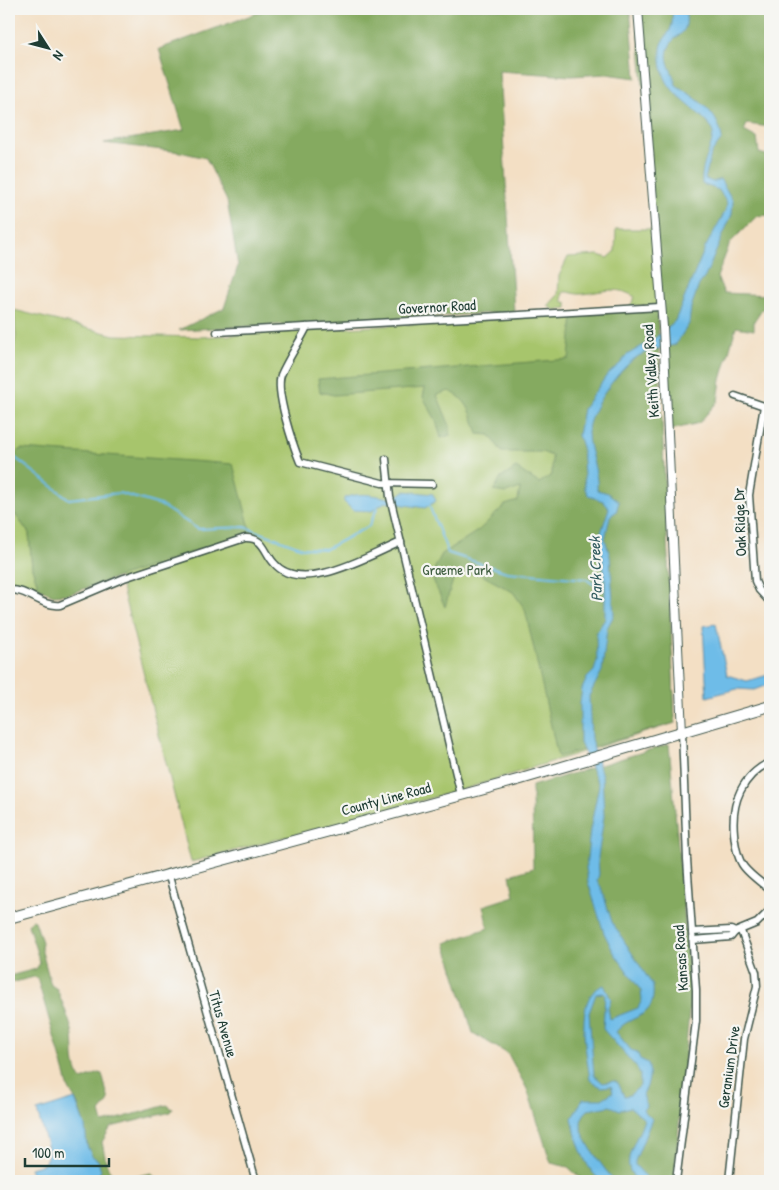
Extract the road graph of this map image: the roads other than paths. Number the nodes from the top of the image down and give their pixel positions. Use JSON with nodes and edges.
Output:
{"nodes":[{"id":1,"x":638,"y":9,"type":"edge"},
{"id":2,"x":660,"y":307,"type":"junction"},
{"id":3,"x":307,"y":327,"type":"junction"},
{"id":4,"x":216,"y":332,"type":"dead end"},
{"id":5,"x":735,"y":396,"type":"dead end"},
{"id":6,"x":767,"y":406,"type":"edge"},
{"id":7,"x":386,"y":459,"type":"dead end"},
{"id":8,"x":389,"y":482,"type":"junction"},
{"id":9,"x":432,"y":484,"type":"dead end"},
{"id":10,"x":401,"y":542,"type":"junction"},
{"id":11,"x":9,"y":590,"type":"edge"},
{"id":12,"x":770,"y":602,"type":"edge"},
{"id":13,"x":770,"y":706,"type":"edge"},
{"id":14,"x":682,"y":732,"type":"junction"},
{"id":15,"x":770,"y":762,"type":"edge"},
{"id":16,"x":461,"y":795,"type":"junction"},
{"id":17,"x":168,"y":874,"type":"junction"},
{"id":18,"x":770,"y":890,"type":"edge"},
{"id":19,"x":770,"y":910,"type":"edge"},
{"id":20,"x":9,"y":918,"type":"edge"},
{"id":21,"x":738,"y":931,"type":"junction"},
{"id":22,"x":692,"y":932,"type":"junction"},
{"id":23,"x":693,"y":940,"type":"junction"},
{"id":24,"x":256,"y":1181,"type":"edge"},
{"id":25,"x":676,"y":1181,"type":"edge"},
{"id":26,"x":729,"y":1181,"type":"edge"}],
"edges":[{"from":1,"to":2,"type":"street","name":"Keith Valley Road"},
{"from":2,"to":3,"type":"street","name":"Governor Road"},
{"from":2,"to":14,"type":"street","name":"Keith Valley Road"},
{"from":3,"to":4,"type":"street","name":"Governor Road"},
{"from":3,"to":8,"type":"street"},
{"from":5,"to":6,"type":"street","name":"Oak Ridge Dr"},
{"from":6,"to":12,"type":"street","name":"Oak Ridge Dr"},
{"from":7,"to":8,"type":"street"},
{"from":8,"to":9,"type":"street"},
{"from":8,"to":10,"type":"street"},
{"from":10,"to":11,"type":"street"},
{"from":10,"to":16,"type":"street"},
{"from":13,"to":14,"type":"main road","name":"County Line Road"},
{"from":14,"to":16,"type":"main road","name":"County Line Road"},
{"from":14,"to":22,"type":"street","name":"Kansas Road"},
{"from":15,"to":18,"type":"street"},
{"from":16,"to":17,"type":"main road","name":"County Line Road"},
{"from":17,"to":20,"type":"main road","name":"County Line Road"},
{"from":17,"to":24,"type":"street","name":"Titus Avenue"},
{"from":19,"to":21,"type":"street"},
{"from":21,"to":22,"type":"street"},
{"from":21,"to":23,"type":"street"},
{"from":21,"to":26,"type":"street","name":"Geranium Drive"},
{"from":22,"to":23,"type":"street","name":"Kansas Road"},
{"from":23,"to":25,"type":"street","name":"Kansas Road"}]}
